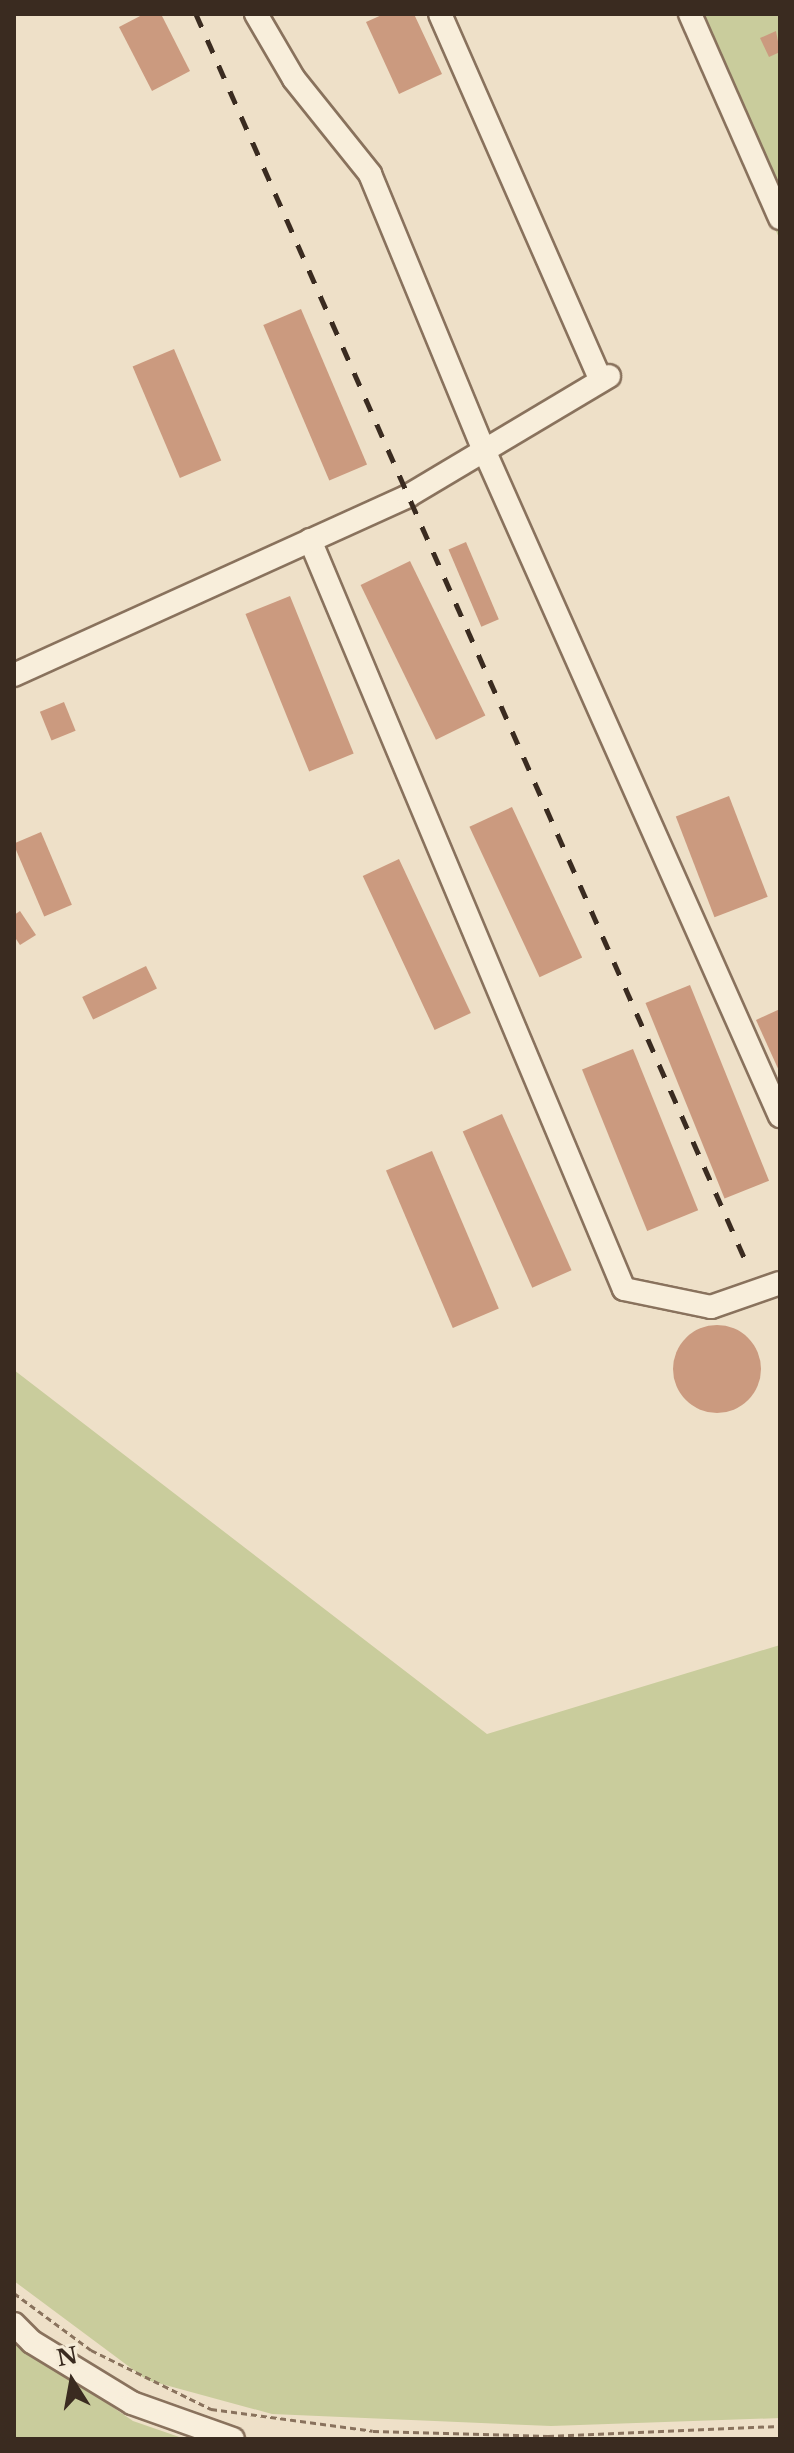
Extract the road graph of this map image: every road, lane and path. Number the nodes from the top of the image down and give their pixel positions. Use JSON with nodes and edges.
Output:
{"nodes":[{"id":1,"x":256,"y":14,"type":"edge"},
{"id":2,"x":440,"y":14,"type":"edge"},
{"id":3,"x":690,"y":14,"type":"edge"},
{"id":4,"x":780,"y":218,"type":"edge"},
{"id":5,"x":484,"y":450,"type":"junction"},
{"id":6,"x":310,"y":540,"type":"junction"},
{"id":7,"x":14,"y":675,"type":"edge"},
{"id":8,"x":780,"y":1116,"type":"edge"},
{"id":9,"x":780,"y":1283,"type":"edge"},
{"id":10,"x":14,"y":2293,"type":"edge"},
{"id":11,"x":14,"y":2324,"type":"edge"},
{"id":12,"x":780,"y":2426,"type":"edge"},
{"id":13,"x":233,"y":2439,"type":"edge"}],
"edges":[{"from":1,"to":5,"type":"street"},
{"from":2,"to":5,"type":"street"},
{"from":3,"to":4,"type":"street"},
{"from":5,"to":6,"type":"street"},
{"from":5,"to":8,"type":"street"},
{"from":6,"to":7,"type":"street"},
{"from":6,"to":9,"type":"street"},
{"from":10,"to":12,"type":"path"},
{"from":11,"to":13,"type":"street"}]}
